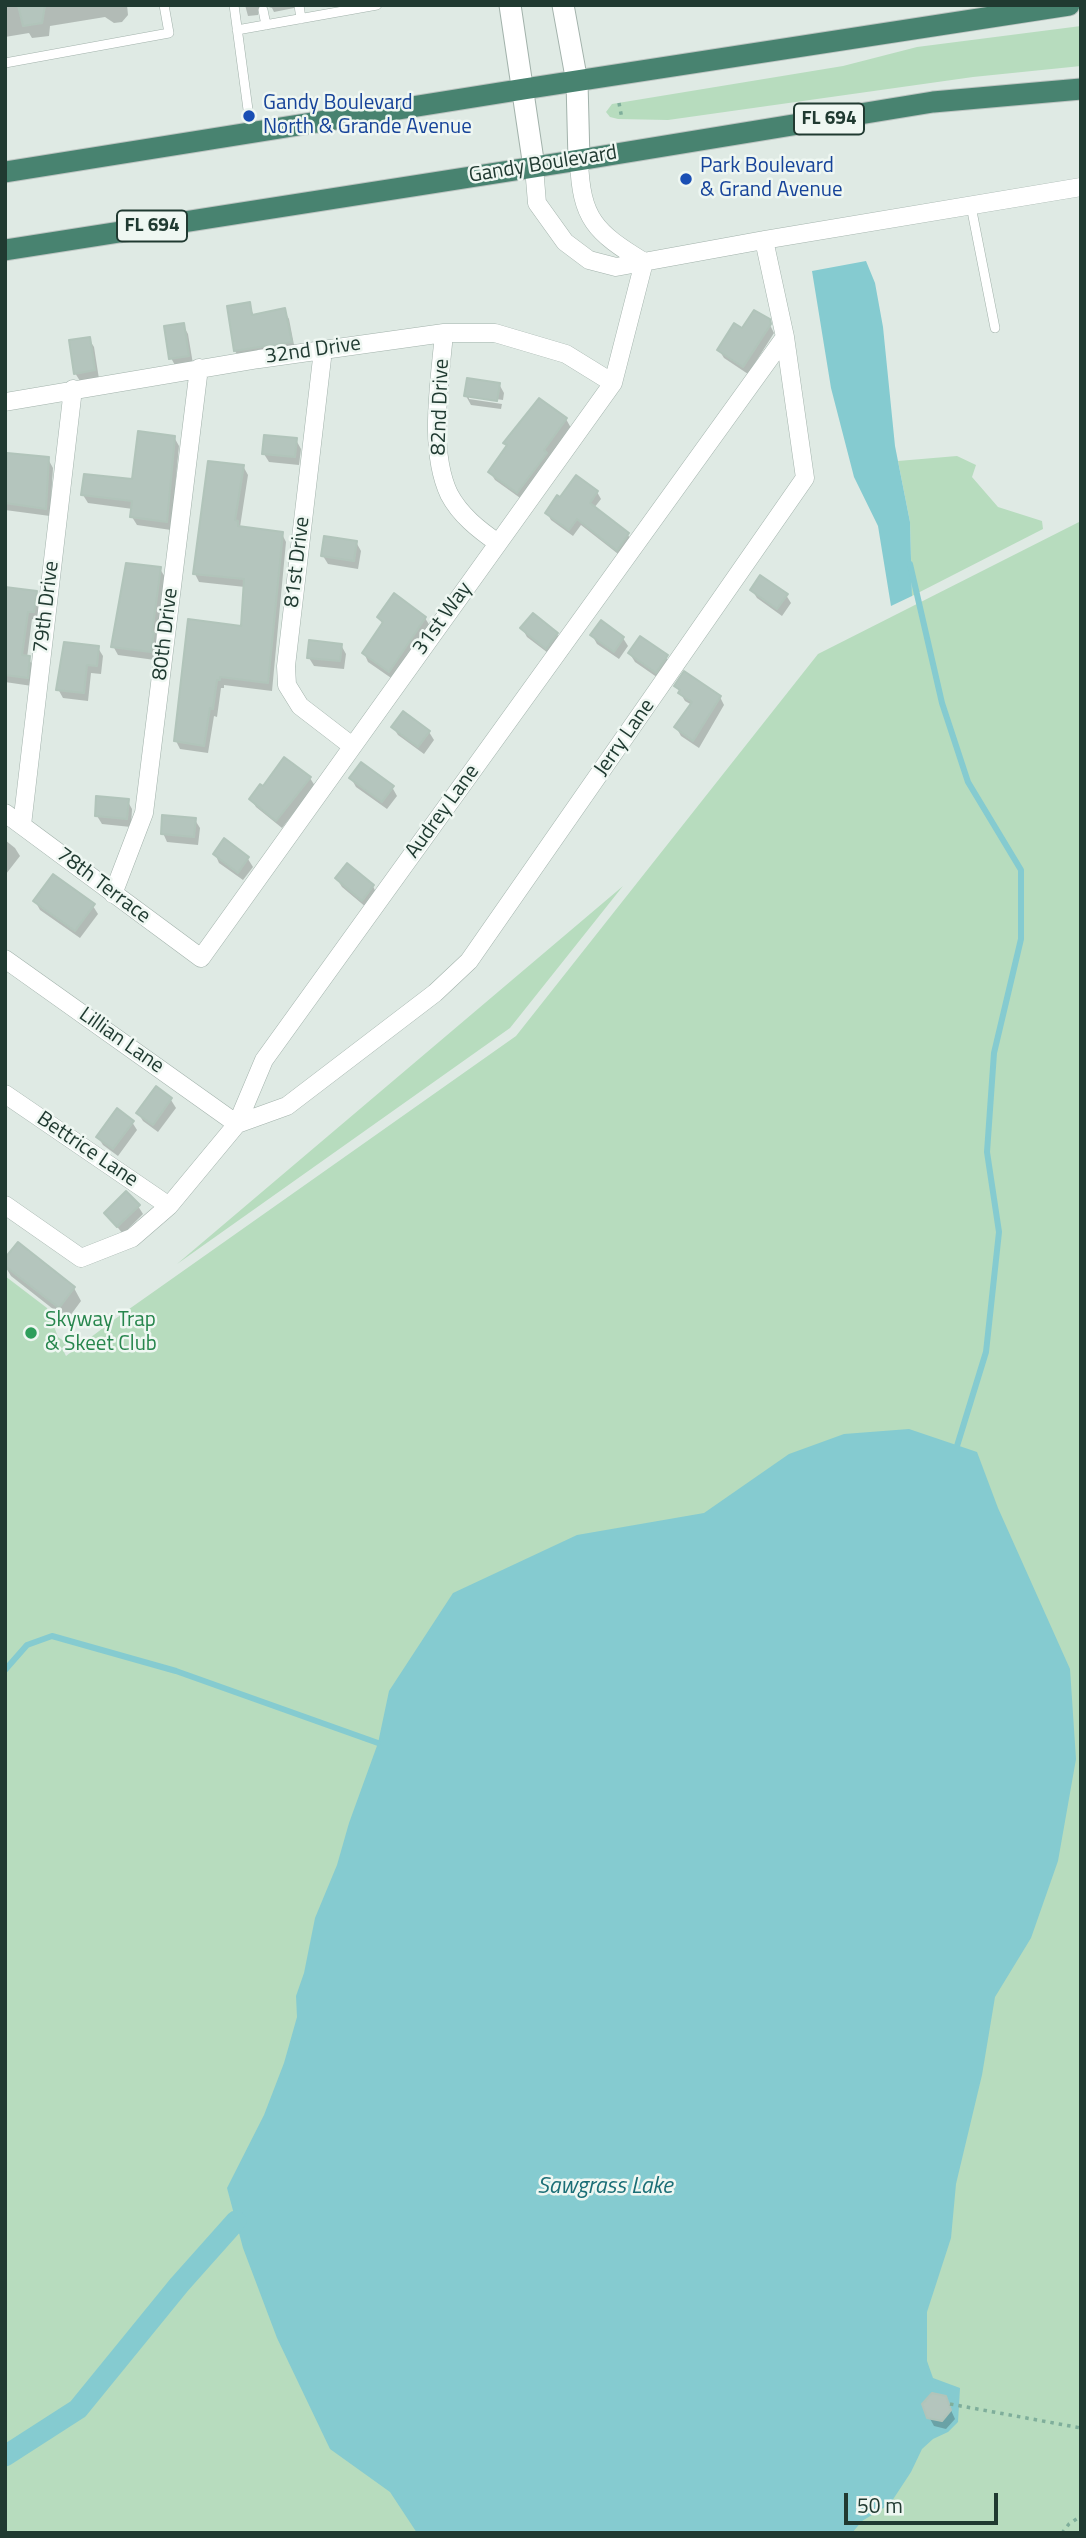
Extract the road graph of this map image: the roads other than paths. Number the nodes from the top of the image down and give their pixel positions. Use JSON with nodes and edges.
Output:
{"nodes":[{"id":1,"x":164,"y":5,"type":"edge"},
{"id":2,"x":234,"y":5,"type":"edge"},
{"id":3,"x":299,"y":5,"type":"edge"},
{"id":4,"x":377,"y":5,"type":"edge"},
{"id":5,"x":510,"y":5,"type":"edge"},
{"id":6,"x":563,"y":5,"type":"edge"},
{"id":7,"x":1069,"y":5,"type":"edge"},
{"id":8,"x":345,"y":8,"type":"edge"},
{"id":9,"x":263,"y":10,"type":"dead end"},
{"id":10,"x":300,"y":19,"type":"junction"},
{"id":11,"x":266,"y":25,"type":"junction"},
{"id":12,"x":237,"y":30,"type":"junction"},
{"id":13,"x":5,"y":63,"type":"edge"},
{"id":14,"x":578,"y":82,"type":"junction"},
{"id":15,"x":524,"y":89,"type":"junction"},
{"id":16,"x":1081,"y":89,"type":"edge"},
{"id":17,"x":251,"y":132,"type":"junction"},
{"id":18,"x":579,"y":160,"type":"junction"},
{"id":19,"x":534,"y":167,"type":"junction"},
{"id":20,"x":5,"y":172,"type":"edge"},
{"id":21,"x":1081,"y":187,"type":"edge"},
{"id":22,"x":971,"y":206,"type":"junction"},
{"id":23,"x":764,"y":240,"type":"junction"},
{"id":24,"x":5,"y":250,"type":"edge"},
{"id":25,"x":644,"y":262,"type":"junction"},
{"id":26,"x":995,"y":328,"type":"dead end"},
{"id":27,"x":444,"y":333,"type":"junction"},
{"id":28,"x":785,"y":337,"type":"junction"},
{"id":29,"x":323,"y":350,"type":"junction"},
{"id":30,"x":199,"y":368,"type":"junction"},
{"id":31,"x":613,"y":383,"type":"junction"},
{"id":32,"x":73,"y":389,"type":"junction"},
{"id":33,"x":5,"y":402,"type":"edge"},
{"id":34,"x":498,"y":543,"type":"junction"},
{"id":35,"x":352,"y":746,"type":"junction"},
{"id":36,"x":5,"y":813,"type":"edge"},
{"id":37,"x":22,"y":825,"type":"junction"},
{"id":38,"x":113,"y":894,"type":"junction"},
{"id":39,"x":201,"y":958,"type":"joint"},
{"id":40,"x":5,"y":959,"type":"edge"},
{"id":41,"x":5,"y":1094,"type":"edge"},
{"id":42,"x":237,"y":1124,"type":"junction"},
{"id":43,"x":5,"y":1205,"type":"edge"},
{"id":44,"x":169,"y":1206,"type":"junction"}],
"edges":[{"from":1,"to":13,"type":"lane"},
{"from":2,"to":12,"type":"lane"},
{"from":3,"to":10,"type":"lane"},
{"from":4,"to":8,"type":"lane"},
{"from":5,"to":15,"type":"street"},
{"from":6,"to":14,"type":"street"},
{"from":7,"to":14,"type":"highway"},
{"from":8,"to":10,"type":"lane"},
{"from":9,"to":11,"type":"lane"},
{"from":10,"to":11,"type":"lane"},
{"from":11,"to":12,"type":"lane"},
{"from":12,"to":17,"type":"lane"},
{"from":14,"to":15,"type":"highway"},
{"from":14,"to":18,"type":"street"},
{"from":15,"to":17,"type":"highway"},
{"from":15,"to":19,"type":"street"},
{"from":16,"to":18,"type":"highway","name":"Gandy Boulevard","number":"FL 694"},
{"from":17,"to":20,"type":"highway"},
{"from":18,"to":19,"type":"highway","name":"Gandy Boulevard","number":"FL 694"},
{"from":18,"to":25,"type":"street"},
{"from":19,"to":24,"type":"highway","name":"Gandy Boulevard","number":"FL 694"},
{"from":19,"to":25,"type":"street"},
{"from":21,"to":22,"type":"street"},
{"from":22,"to":23,"type":"street"},
{"from":22,"to":26,"type":"lane"},
{"from":23,"to":25,"type":"street"},
{"from":23,"to":28,"type":"street","name":"Jerry Lane"},
{"from":25,"to":31,"type":"street","name":"31st Way"},
{"from":27,"to":29,"type":"street","name":"32nd Drive"},
{"from":27,"to":31,"type":"street","name":"32nd Drive"},
{"from":27,"to":34,"type":"street","name":"82nd Drive"},
{"from":28,"to":42,"type":"street","name":"Audrey Lane"},
{"from":28,"to":42,"type":"street","name":"Jerry Lane"},
{"from":29,"to":30,"type":"street","name":"32nd Drive"},
{"from":29,"to":35,"type":"street","name":"81st Drive"},
{"from":30,"to":32,"type":"street","name":"32nd Drive"},
{"from":30,"to":38,"type":"street","name":"80th Drive"},
{"from":31,"to":34,"type":"street","name":"31st Way"},
{"from":32,"to":33,"type":"street","name":"32nd Drive"},
{"from":32,"to":37,"type":"street","name":"79th Drive"},
{"from":34,"to":35,"type":"street","name":"31st Way"},
{"from":35,"to":39,"type":"street","name":"31st Way"},
{"from":36,"to":37,"type":"street","name":"78th Terrace"},
{"from":37,"to":38,"type":"street","name":"78th Terrace"},
{"from":38,"to":39,"type":"street","name":"78th Terrace"},
{"from":40,"to":42,"type":"street","name":"Lillian Lane"},
{"from":41,"to":44,"type":"street","name":"Bettrice Lane"},
{"from":42,"to":44,"type":"street","name":"Audrey Lane"},
{"from":43,"to":44,"type":"street","name":"Audrey Lane"}]}
